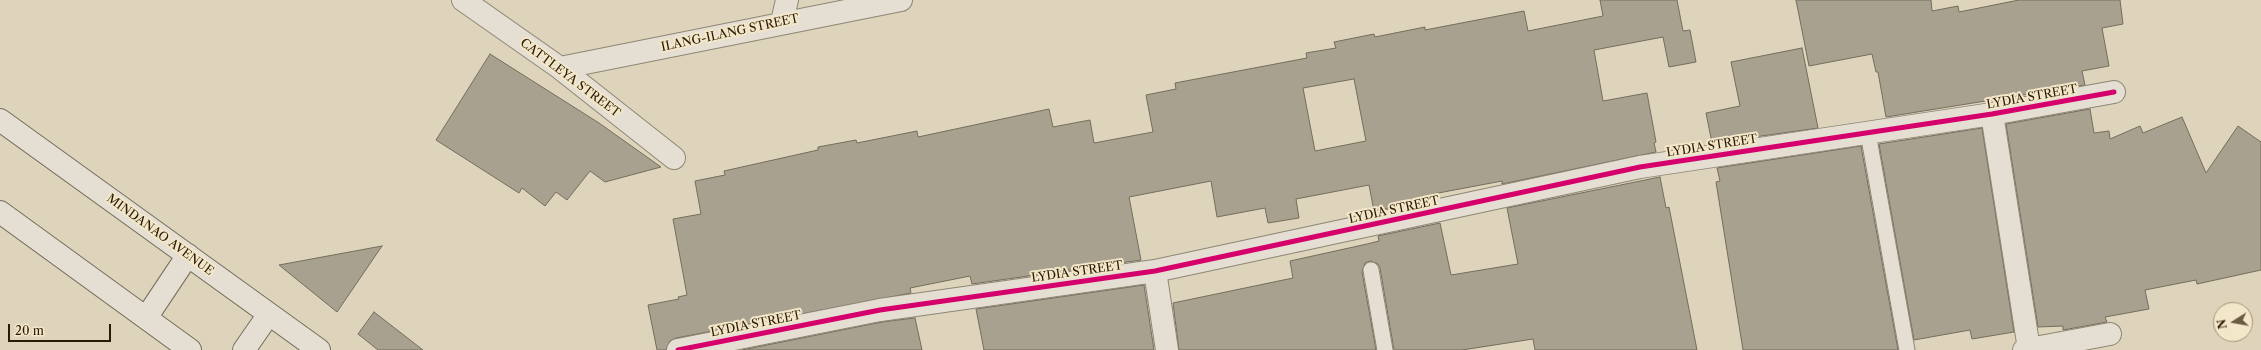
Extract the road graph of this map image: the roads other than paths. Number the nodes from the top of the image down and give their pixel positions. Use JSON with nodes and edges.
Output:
{"nodes":[{"id":1,"x":463,"y":0,"type":"edge"},
{"id":2,"x":787,"y":0,"type":"edge"},
{"id":3,"x":901,"y":0,"type":"edge"},
{"id":4,"x":782,"y":22,"type":"junction"},
{"id":5,"x":560,"y":68,"type":"junction"},
{"id":6,"x":2114,"y":92,"type":"dead end"},
{"id":7,"x":1992,"y":114,"type":"junction"},
{"id":8,"x":0,"y":120,"type":"edge"},
{"id":9,"x":1868,"y":133,"type":"junction"},
{"id":10,"x":674,"y":158,"type":"dead end"},
{"id":11,"x":0,"y":212,"type":"edge"},
{"id":12,"x":188,"y":255,"type":"junction"},
{"id":13,"x":1371,"y":270,"type":"dead end"},
{"id":14,"x":1155,"y":271,"type":"junction"},
{"id":15,"x":269,"y":314,"type":"junction"},
{"id":16,"x":146,"y":318,"type":"junction"},
{"id":17,"x":2110,"y":334,"type":"dead end"},
{"id":18,"x":190,"y":350,"type":"edge"},
{"id":19,"x":244,"y":350,"type":"edge"},
{"id":20,"x":320,"y":350,"type":"edge"},
{"id":21,"x":678,"y":350,"type":"edge"},
{"id":22,"x":1168,"y":350,"type":"edge"},
{"id":23,"x":1385,"y":350,"type":"edge"},
{"id":24,"x":1907,"y":350,"type":"edge"},
{"id":25,"x":2026,"y":350,"type":"edge"}],
"edges":[{"from":1,"to":5,"type":"street","name":"CATTLEYA STREET"},
{"from":2,"to":4,"type":"street"},
{"from":3,"to":4,"type":"street","name":"ILANG-ILANG STREET"},
{"from":4,"to":5,"type":"street","name":"ILANG-ILANG STREET"},
{"from":5,"to":10,"type":"street","name":"CATTLEYA STREET"},
{"from":6,"to":7,"type":"street","name":"LYDIA STREET"},
{"from":7,"to":9,"type":"street","name":"LYDIA STREET"},
{"from":7,"to":25,"type":"street"},
{"from":8,"to":12,"type":"street","name":"MINDANAO AVENUE"},
{"from":9,"to":14,"type":"street","name":"LYDIA STREET"},
{"from":9,"to":24,"type":"lane"},
{"from":11,"to":16,"type":"street"},
{"from":12,"to":15,"type":"street","name":"MINDANAO AVENUE"},
{"from":12,"to":16,"type":"street"},
{"from":13,"to":23,"type":"lane"},
{"from":14,"to":21,"type":"street","name":"LYDIA STREET"},
{"from":14,"to":22,"type":"street"},
{"from":15,"to":19,"type":"street"},
{"from":15,"to":20,"type":"street","name":"MINDANAO AVENUE"},
{"from":16,"to":18,"type":"street"},
{"from":17,"to":25,"type":"street"}]}
